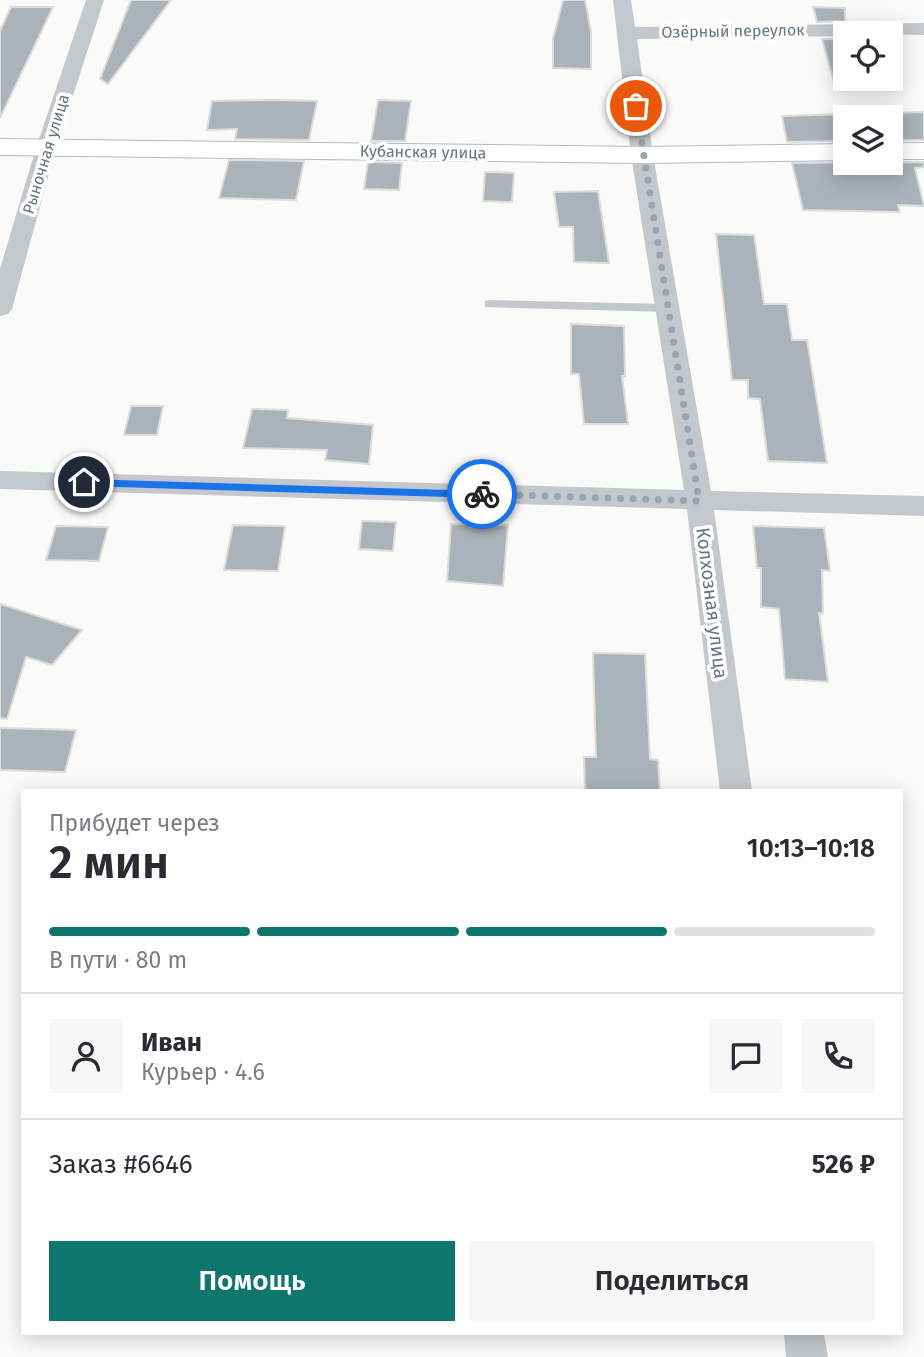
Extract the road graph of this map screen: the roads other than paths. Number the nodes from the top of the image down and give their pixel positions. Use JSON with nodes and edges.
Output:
{"nodes":[{"id":1,"x":94,"y":0,"type":"edge"},
{"id":2,"x":622,"y":0,"type":"edge"},
{"id":3,"x":924,"y":29,"type":"edge"},
{"id":4,"x":626,"y":33,"type":"junction"},
{"id":5,"x":0,"y":147,"type":"edge"},
{"id":6,"x":46,"y":148,"type":"junction"},
{"id":7,"x":903,"y":151,"type":"edge"},
{"id":8,"x":924,"y":151,"type":"edge"},
{"id":9,"x":833,"y":152,"type":"edge"},
{"id":10,"x":642,"y":155,"type":"junction"},
{"id":11,"x":489,"y":304,"type":"dead end"},
{"id":12,"x":667,"y":308,"type":"junction"},
{"id":13,"x":0,"y":309,"type":"edge"},
{"id":14,"x":0,"y":480,"type":"edge"},
{"id":15,"x":699,"y":501,"type":"junction"},
{"id":16,"x":924,"y":506,"type":"edge"},
{"id":17,"x":736,"y":789,"type":"edge"},
{"id":18,"x":804,"y":1335,"type":"edge"},
{"id":19,"x":807,"y":1357,"type":"edge"}],
"edges":[{"from":1,"to":6,"type":"street","name":"Рыночная улица"},
{"from":2,"to":4,"type":"street","name":"Колхозная улица"},
{"from":3,"to":4,"type":"street","name":"Озёрный переулок"},
{"from":4,"to":10,"type":"street","name":"Колхозная улица"},
{"from":5,"to":6,"type":"street","name":"Кубанская улица"},
{"from":6,"to":10,"type":"street","name":"Кубанская улица"},
{"from":6,"to":13,"type":"street","name":"Рыночная улица"},
{"from":7,"to":8,"type":"street"},
{"from":9,"to":10,"type":"street","name":"Кубанская улица"},
{"from":10,"to":12,"type":"street","name":"Колхозная улица"},
{"from":11,"to":12,"type":"lane"},
{"from":12,"to":15,"type":"street","name":"Колхозная улица"},
{"from":14,"to":15,"type":"street"},
{"from":15,"to":16,"type":"street"},
{"from":15,"to":17,"type":"street","name":"Колхозная улица"},
{"from":18,"to":19,"type":"street"}]}
